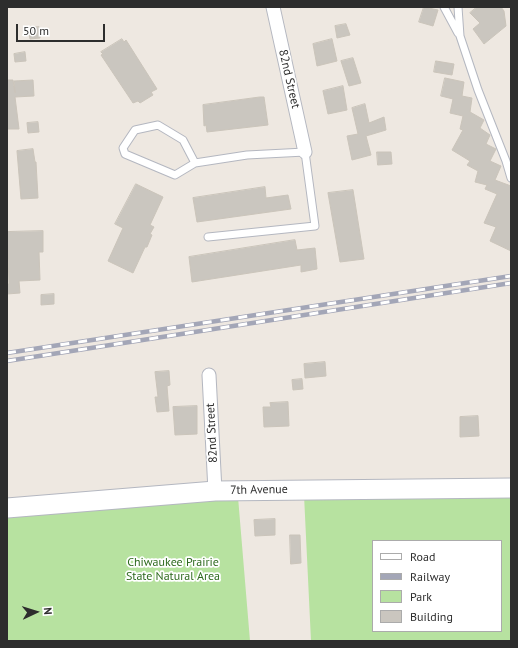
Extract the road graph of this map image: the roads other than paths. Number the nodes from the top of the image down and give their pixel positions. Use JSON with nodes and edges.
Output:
{"nodes":[{"id":1,"x":273,"y":7,"type":"edge"},
{"id":2,"x":444,"y":7,"type":"edge"},
{"id":3,"x":458,"y":7,"type":"edge"},
{"id":4,"x":460,"y":36,"type":"junction"},
{"id":5,"x":305,"y":152,"type":"junction"},
{"id":6,"x":195,"y":163,"type":"junction"},
{"id":7,"x":511,"y":178,"type":"edge"},
{"id":8,"x":208,"y":237,"type":"dead end"},
{"id":9,"x":209,"y":375,"type":"dead end"},
{"id":10,"x":511,"y":488,"type":"edge"},
{"id":11,"x":215,"y":491,"type":"junction"},
{"id":12,"x":7,"y":508,"type":"edge"}],
"edges":[{"from":1,"to":5,"type":"street","name":"82nd Street"},
{"from":2,"to":4,"type":"lane"},
{"from":3,"to":4,"type":"lane"},
{"from":4,"to":7,"type":"lane"},
{"from":5,"to":6,"type":"lane"},
{"from":5,"to":8,"type":"lane"},
{"from":6,"to":6,"type":"lane"},
{"from":9,"to":11,"type":"street","name":"82nd Street"},
{"from":10,"to":11,"type":"street","name":"7th Avenue"},
{"from":11,"to":12,"type":"street","name":"7th Avenue"}]}
